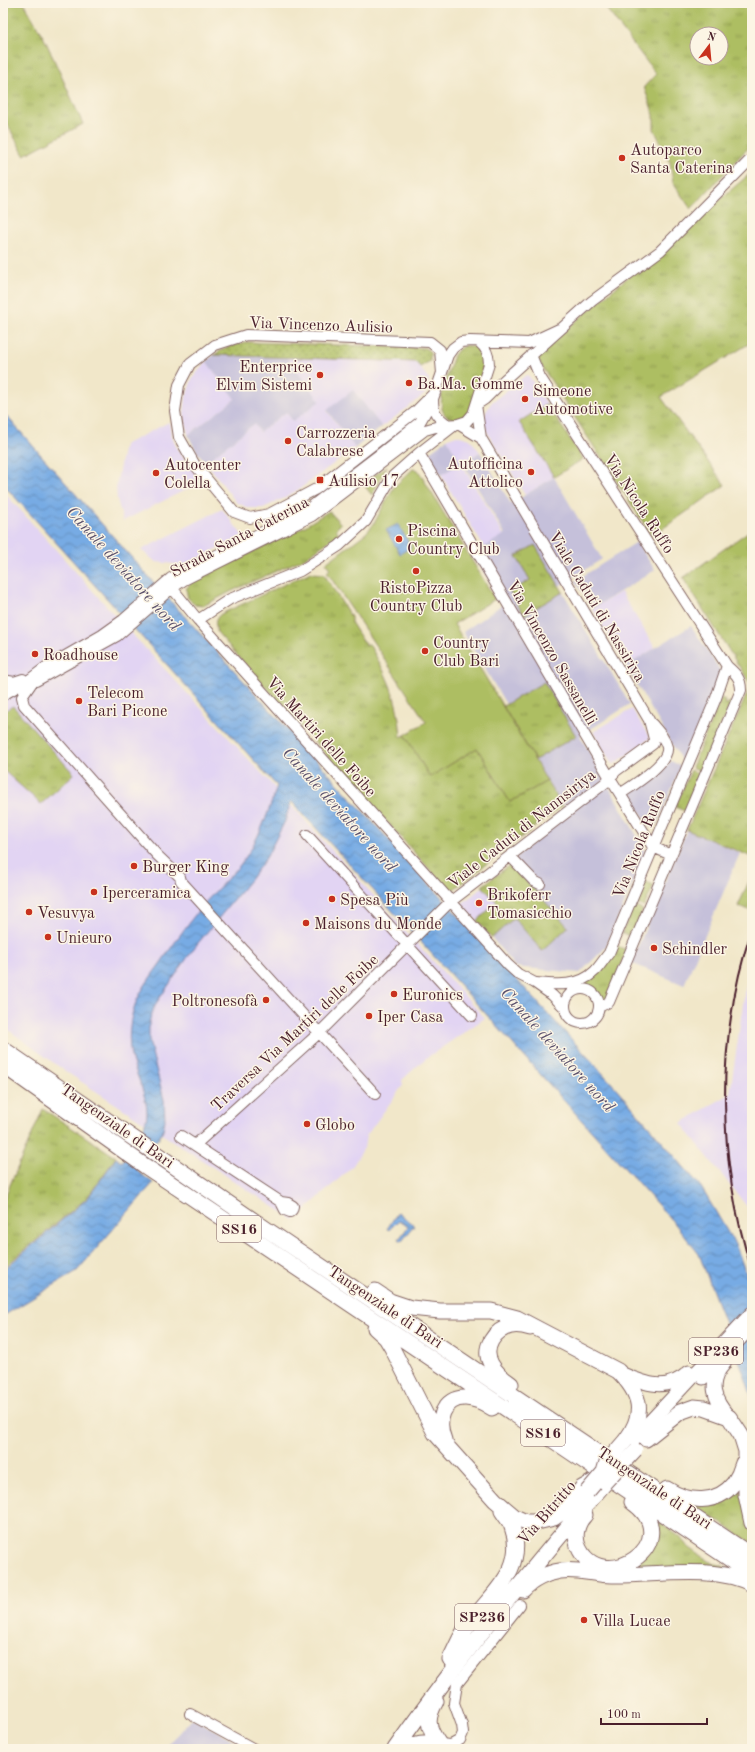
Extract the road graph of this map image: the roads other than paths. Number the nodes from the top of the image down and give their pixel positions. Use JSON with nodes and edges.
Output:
{"nodes":[{"id":1,"x":752,"y":158,"type":"edge"},
{"id":2,"x":559,"y":329,"type":"junction"},
{"id":3,"x":478,"y":342,"type":"junction"},
{"id":4,"x":531,"y":355,"type":"junction"},
{"id":5,"x":442,"y":373,"type":"junction"},
{"id":6,"x":540,"y":377,"type":"junction"},
{"id":7,"x":504,"y":380,"type":"junction"},
{"id":8,"x":434,"y":395,"type":"junction"},
{"id":9,"x":476,"y":404,"type":"junction"},
{"id":10,"x":454,"y":425,"type":"junction"},
{"id":11,"x":481,"y":438,"type":"junction"},
{"id":12,"x":419,"y":453,"type":"junction"},
{"id":13,"x":167,"y":589,"type":"junction"},
{"id":14,"x":198,"y":620,"type":"junction"},
{"id":15,"x":126,"y":623,"type":"junction"},
{"id":16,"x":727,"y":666,"type":"junction"},
{"id":17,"x":46,"y":667,"type":"junction"},
{"id":18,"x":3,"y":680,"type":"edge"},
{"id":19,"x":31,"y":684,"type":"junction"},
{"id":20,"x":3,"y":695,"type":"edge"},
{"id":21,"x":3,"y":701,"type":"edge"},
{"id":22,"x":649,"y":720,"type":"junction"},
{"id":23,"x":610,"y":778,"type":"junction"},
{"id":24,"x":620,"y":794,"type":"junction"},
{"id":25,"x":308,"y":835,"type":"dead end"},
{"id":26,"x":653,"y":847,"type":"junction"},
{"id":27,"x":671,"y":855,"type":"junction"},
{"id":28,"x":510,"y":856,"type":"junction"},
{"id":29,"x":540,"y":884,"type":"dead end"},
{"id":30,"x":450,"y":902,"type":"junction"},
{"id":31,"x":616,"y":939,"type":"junction"},
{"id":32,"x":410,"y":942,"type":"junction"},
{"id":33,"x":633,"y":946,"type":"junction"},
{"id":34,"x":535,"y":983,"type":"junction"},
{"id":35,"x":575,"y":985,"type":"junction"},
{"id":36,"x":564,"y":1008,"type":"junction"},
{"id":37,"x":599,"y":1008,"type":"junction"},
{"id":38,"x":472,"y":1016,"type":"dead end"},
{"id":39,"x":319,"y":1033,"type":"junction"},
{"id":40,"x":3,"y":1049,"type":"edge"},
{"id":41,"x":3,"y":1064,"type":"edge"},
{"id":42,"x":375,"y":1094,"type":"dead end"},
{"id":43,"x":181,"y":1136,"type":"dead end"},
{"id":44,"x":195,"y":1145,"type":"junction"},
{"id":45,"x":281,"y":1202,"type":"dead end"},
{"id":46,"x":266,"y":1229,"type":"junction"},
{"id":47,"x":334,"y":1292,"type":"junction"},
{"id":48,"x":752,"y":1305,"type":"edge"},
{"id":49,"x":752,"y":1313,"type":"edge"},
{"id":50,"x":752,"y":1326,"type":"edge"},
{"id":51,"x":537,"y":1330,"type":"junction"},
{"id":52,"x":752,"y":1334,"type":"edge"},
{"id":53,"x":618,"y":1371,"type":"junction"},
{"id":54,"x":685,"y":1391,"type":"junction"},
{"id":55,"x":729,"y":1417,"type":"junction"},
{"id":56,"x":634,"y":1443,"type":"junction"},
{"id":57,"x":447,"y":1446,"type":"junction"},
{"id":58,"x":563,"y":1447,"type":"junction"},
{"id":59,"x":601,"y":1454,"type":"junction"},
{"id":60,"x":745,"y":1461,"type":"junction"},
{"id":61,"x":632,"y":1475,"type":"junction"},
{"id":62,"x":605,"y":1479,"type":"junction"},
{"id":63,"x":590,"y":1494,"type":"junction"},
{"id":64,"x":495,"y":1500,"type":"junction"},
{"id":65,"x":752,"y":1523,"type":"edge"},
{"id":66,"x":752,"y":1556,"type":"edge"},
{"id":67,"x":752,"y":1574,"type":"edge"},
{"id":68,"x":752,"y":1584,"type":"edge"},
{"id":69,"x":520,"y":1605,"type":"dead end"},
{"id":70,"x":466,"y":1653,"type":"junction"},
{"id":71,"x":452,"y":1663,"type":"junction"},
{"id":72,"x":190,"y":1714,"type":"dead end"},
{"id":73,"x":439,"y":1744,"type":"junction"},
{"id":74,"x":254,"y":1749,"type":"edge"},
{"id":75,"x":385,"y":1749,"type":"edge"},
{"id":76,"x":395,"y":1749,"type":"edge"},
{"id":77,"x":403,"y":1749,"type":"edge"}],
"edges":[{"from":1,"to":2,"type":"street","name":"Strada Santa Caterina"},
{"from":2,"to":3,"type":"street","name":"Strada Santa Caterina"},
{"from":2,"to":4,"type":"street","name":"Strada Santa Caterina"},
{"from":3,"to":5,"type":"street","name":"Strada Santa Caterina"},
{"from":3,"to":9,"type":"street","name":"Strada Santa Caterina"},
{"from":4,"to":6,"type":"street","name":"Via Nicola Ruffo"},
{"from":4,"to":7,"type":"street","name":"Strada Santa Caterina"},
{"from":5,"to":8,"type":"street","name":"Strada Santa Caterina"},
{"from":5,"to":8,"type":"street","name":"Via Vincenzo Aulisio"},
{"from":6,"to":7,"type":"street"},
{"from":6,"to":16,"type":"street","name":"Via Nicola Ruffo"},
{"from":7,"to":9,"type":"street","name":"Strada Santa Caterina"},
{"from":8,"to":10,"type":"street"},
{"from":8,"to":13,"type":"street","name":"Strada Santa Caterina"},
{"from":9,"to":10,"type":"street","name":"Strada Santa Caterina"},
{"from":9,"to":11,"type":"street"},
{"from":10,"to":11,"type":"street"},
{"from":10,"to":12,"type":"street","name":"Strada Santa Caterina"},
{"from":10,"to":13,"type":"street","name":"Strada Santa Caterina"},
{"from":11,"to":22,"type":"street","name":"Viale Caduti di Nassiriya"},
{"from":12,"to":14,"type":"street","name":"Strada Santa Caterina"},
{"from":12,"to":23,"type":"street","name":"Via Vincenzo Sassanelli"},
{"from":13,"to":14,"type":"street","name":"Via Martiri delle Foibe"},
{"from":13,"to":15,"type":"street","name":"Strada Santa Caterina"},
{"from":14,"to":30,"type":"street","name":"Via Martiri delle Foibe"},
{"from":15,"to":17,"type":"street","name":"Strada Santa Caterina"},
{"from":15,"to":19,"type":"street","name":"Strada Santa Caterina"},
{"from":16,"to":26,"type":"street","name":"Via Nicola Ruffo"},
{"from":16,"to":27,"type":"street","name":"Via Nicola Ruffo"},
{"from":17,"to":18,"type":"street"},
{"from":17,"to":20,"type":"street","name":"Strada Santa Caterina"},
{"from":19,"to":21,"type":"street","name":"Strada Santa Caterina"},
{"from":19,"to":39,"type":"street"},
{"from":22,"to":23,"type":"street","name":"Viale Caduti di Nassiriya"},
{"from":22,"to":24,"type":"street"},
{"from":23,"to":24,"type":"street","name":"Via Vincenzo Sassanelli"},
{"from":23,"to":28,"type":"street","name":"Viale Caduti di Nannsiriya"},
{"from":24,"to":26,"type":"street","name":"Via Vincenzo Sassanelli"},
{"from":25,"to":32,"type":"street"},
{"from":26,"to":27,"type":"street"},
{"from":26,"to":31,"type":"street","name":"Via Nicola Ruffo"},
{"from":27,"to":33,"type":"street","name":"Via Nicola Ruffo"},
{"from":28,"to":29,"type":"street"},
{"from":28,"to":30,"type":"street","name":"Viale Caduti di Nannsiriya"},
{"from":30,"to":32,"type":"street"},
{"from":30,"to":34,"type":"street","name":"Via Martiri delle Foibe"},
{"from":31,"to":33,"type":"street"},
{"from":31,"to":35,"type":"street","name":"Via Nicola Ruffo"},
{"from":32,"to":38,"type":"street"},
{"from":32,"to":39,"type":"street","name":"Traversa Via Martiri delle Foibe"},
{"from":33,"to":37,"type":"street","name":"Via Nicola Ruffo"},
{"from":34,"to":35,"type":"street"},
{"from":34,"to":36,"type":"street","name":"Via Martiri delle Foibe"},
{"from":35,"to":36,"type":"street"},
{"from":35,"to":37,"type":"street"},
{"from":36,"to":37,"type":"street"},
{"from":39,"to":42,"type":"street"},
{"from":39,"to":44,"type":"street","name":"Traversa Via Martiri delle Foibe"},
{"from":40,"to":46,"type":"highway","name":"Tangenziale di Bari","number":"SS16"},
{"from":41,"to":47,"type":"highway","name":"Tangenziale di Bari","number":"SS16"},
{"from":43,"to":44,"type":"street"},
{"from":44,"to":45,"type":"street"},
{"from":46,"to":51,"type":"highway"},
{"from":46,"to":59,"type":"highway","name":"Tangenziale di Bari","number":"SS16"},
{"from":47,"to":57,"type":"highway"},
{"from":47,"to":58,"type":"highway","name":"Tangenziale di Bari","number":"SS16"},
{"from":48,"to":53,"type":"main road"},
{"from":49,"to":54,"type":"main road","number":"SP236"},
{"from":50,"to":54,"type":"main road","number":"SP236"},
{"from":51,"to":53,"type":"highway"},
{"from":51,"to":59,"type":"highway"},
{"from":52,"to":55,"type":"main road"},
{"from":53,"to":56,"type":"highway"},
{"from":54,"to":56,"type":"main road","number":"SP236"},
{"from":55,"to":56,"type":"highway"},
{"from":55,"to":60,"type":"highway"},
{"from":56,"to":62,"type":"highway","bridge":true},
{"from":57,"to":58,"type":"highway"},
{"from":57,"to":64,"type":"highway"},
{"from":58,"to":62,"type":"highway","name":"Tangenziale di Bari","number":"SS16"},
{"from":59,"to":61,"type":"highway","name":"Tangenziale di Bari","number":"SS16"},
{"from":60,"to":61,"type":"highway"},
{"from":60,"to":65,"type":"highway"},
{"from":61,"to":66,"type":"highway","name":"Tangenziale di Bari","number":"SS16"},
{"from":62,"to":62,"type":"highway"},
{"from":62,"to":63,"type":"highway","name":"Via Bitritto","number":"SP236","bridge":true},
{"from":62,"to":64,"type":"highway"},
{"from":62,"to":67,"type":"highway","name":"Tangenziale di Bari","number":"SS16"},
{"from":63,"to":70,"type":"highway","name":"Via Bitritto","number":"SP236"},
{"from":63,"to":71,"type":"highway","name":"Via Bitritto","number":"SP236"},
{"from":64,"to":71,"type":"highway"},
{"from":68,"to":70,"type":"highway"},
{"from":69,"to":73,"type":"street"},
{"from":70,"to":71,"type":"highway","name":"Via Bitritto","number":"SP236"},
{"from":71,"to":73,"type":"highway"},
{"from":71,"to":75,"type":"highway","name":"Via Bitritto","number":"SP236"},
{"from":71,"to":76,"type":"highway","name":"Via Bitritto","number":"SP236"},
{"from":72,"to":74,"type":"street"},
{"from":73,"to":77,"type":"highway"}]}
